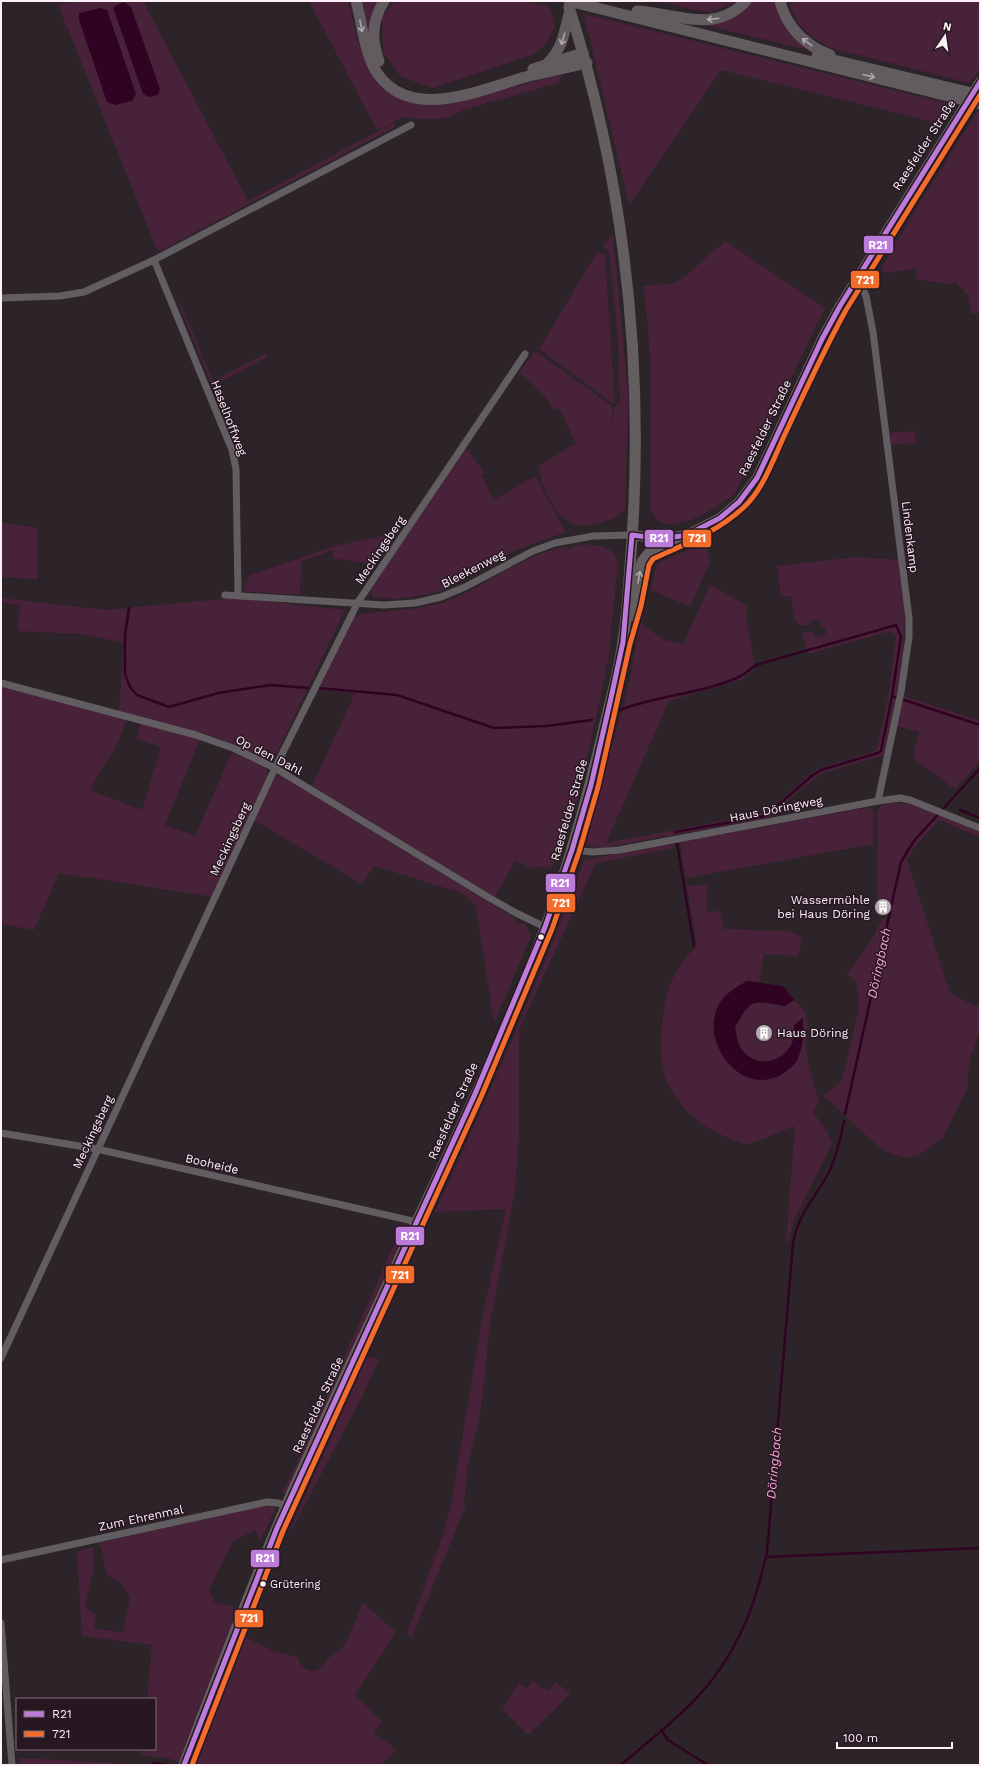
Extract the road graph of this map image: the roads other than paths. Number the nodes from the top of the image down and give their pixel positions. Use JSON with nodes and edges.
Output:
{"nodes":[{"id":1,"x":356,"y":1,"type":"edge"},
{"id":2,"x":384,"y":1,"type":"edge"},
{"id":3,"x":746,"y":1,"type":"edge"},
{"id":4,"x":780,"y":1,"type":"edge"},
{"id":5,"x":568,"y":4,"type":"edge"},
{"id":6,"x":603,"y":5,"type":"edge"},
{"id":7,"x":637,"y":11,"type":"junction"},
{"id":8,"x":585,"y":58,"type":"junction"},
{"id":9,"x":547,"y":64,"type":"junction"},
{"id":10,"x":869,"y":67,"type":"junction"},
{"id":11,"x":980,"y":82,"type":"edge"},
{"id":12,"x":937,"y":89,"type":"junction"},
{"id":13,"x":980,"y":95,"type":"edge"},
{"id":14,"x":980,"y":104,"type":"edge"},
{"id":15,"x":411,"y":126,"type":"dead end"},
{"id":16,"x":154,"y":260,"type":"junction"},
{"id":17,"x":857,"y":276,"type":"junction"},
{"id":18,"x":1,"y":298,"type":"edge"},
{"id":19,"x":525,"y":354,"type":"dead end"},
{"id":20,"x":632,"y":535,"type":"junction"},
{"id":21,"x":687,"y":535,"type":"junction"},
{"id":22,"x":238,"y":594,"type":"junction"},
{"id":23,"x":225,"y":595,"type":"dead end"},
{"id":24,"x":358,"y":602,"type":"junction"},
{"id":25,"x":623,"y":642,"type":"junction"},
{"id":26,"x":1,"y":683,"type":"edge"},
{"id":27,"x":275,"y":768,"type":"junction"},
{"id":28,"x":878,"y":800,"type":"junction"},
{"id":29,"x":980,"y":828,"type":"edge"},
{"id":30,"x":572,"y":850,"type":"junction"},
{"id":31,"x":545,"y":927,"type":"junction"},
{"id":32,"x":1,"y":1133,"type":"edge"},
{"id":33,"x":97,"y":1149,"type":"junction"},
{"id":34,"x":417,"y":1222,"type":"junction"},
{"id":35,"x":1,"y":1358,"type":"edge"},
{"id":36,"x":286,"y":1506,"type":"junction"},
{"id":37,"x":1,"y":1560,"type":"edge"},
{"id":38,"x":1,"y":1623,"type":"edge"},
{"id":39,"x":12,"y":1765,"type":"edge"},
{"id":40,"x":184,"y":1765,"type":"edge"}],
"edges":[{"from":1,"to":8,"type":"highway","one_way":true},
{"from":2,"to":9,"type":"highway"},
{"from":3,"to":7,"type":"highway","one_way":true},
{"from":10,"to":4,"type":"highway","one_way":true},
{"from":5,"to":6,"type":"highway"},
{"from":5,"to":8,"type":"main road"},
{"from":5,"to":9,"type":"highway","one_way":true},
{"from":6,"to":7,"type":"highway"},
{"from":6,"to":12,"type":"highway","one_way":true},
{"from":7,"to":10,"type":"highway"},
{"from":8,"to":9,"type":"highway"},
{"from":8,"to":20,"type":"main road"},
{"from":10,"to":12,"type":"highway"},
{"from":11,"to":17,"type":"main road","name":"Raesfelder Straße"},
{"from":12,"to":13,"type":"highway","bridge":true},
{"from":12,"to":14,"type":"highway","bridge":true},
{"from":15,"to":16,"type":"street"},
{"from":16,"to":18,"type":"street"},
{"from":16,"to":22,"type":"street","name":"Haselhoffweg"},
{"from":17,"to":21,"type":"main road","name":"Raesfelder Straße"},
{"from":17,"to":28,"type":"street","name":"Lindenkamp"},
{"from":19,"to":24,"type":"street","name":"Meckingsberg"},
{"from":20,"to":21,"type":"main road","name":"Raesfelder Straße"},
{"from":20,"to":24,"type":"street","name":"Bleekenweg"},
{"from":20,"to":25,"type":"main road","name":"Raesfelder Straße"},
{"from":25,"to":21,"type":"main road","one_way":true},
{"from":22,"to":23,"type":"street","name":"Bleekenweg"},
{"from":22,"to":24,"type":"street","name":"Bleekenweg"},
{"from":24,"to":27,"type":"street","name":"Meckingsberg"},
{"from":25,"to":30,"type":"main road","name":"Raesfelder Straße"},
{"from":26,"to":27,"type":"street","name":"Op den Dahl"},
{"from":27,"to":31,"type":"street","name":"Op den Dahl"},
{"from":27,"to":33,"type":"street","name":"Meckingsberg"},
{"from":28,"to":29,"type":"street","name":"Haus Döringweg"},
{"from":28,"to":30,"type":"street","name":"Haus Döringweg"},
{"from":30,"to":31,"type":"main road","name":"Raesfelder Straße"},
{"from":31,"to":34,"type":"main road","name":"Raesfelder Straße"},
{"from":32,"to":33,"type":"street","name":"Booheide"},
{"from":33,"to":34,"type":"street","name":"Booheide"},
{"from":33,"to":35,"type":"street","name":"Meckingsberg"},
{"from":34,"to":36,"type":"main road","name":"Raesfelder Straße"},
{"from":36,"to":37,"type":"street","name":"Zum Ehrenmal"},
{"from":36,"to":40,"type":"main road","name":"Raesfelder Straße"},
{"from":38,"to":39,"type":"street"}]}
